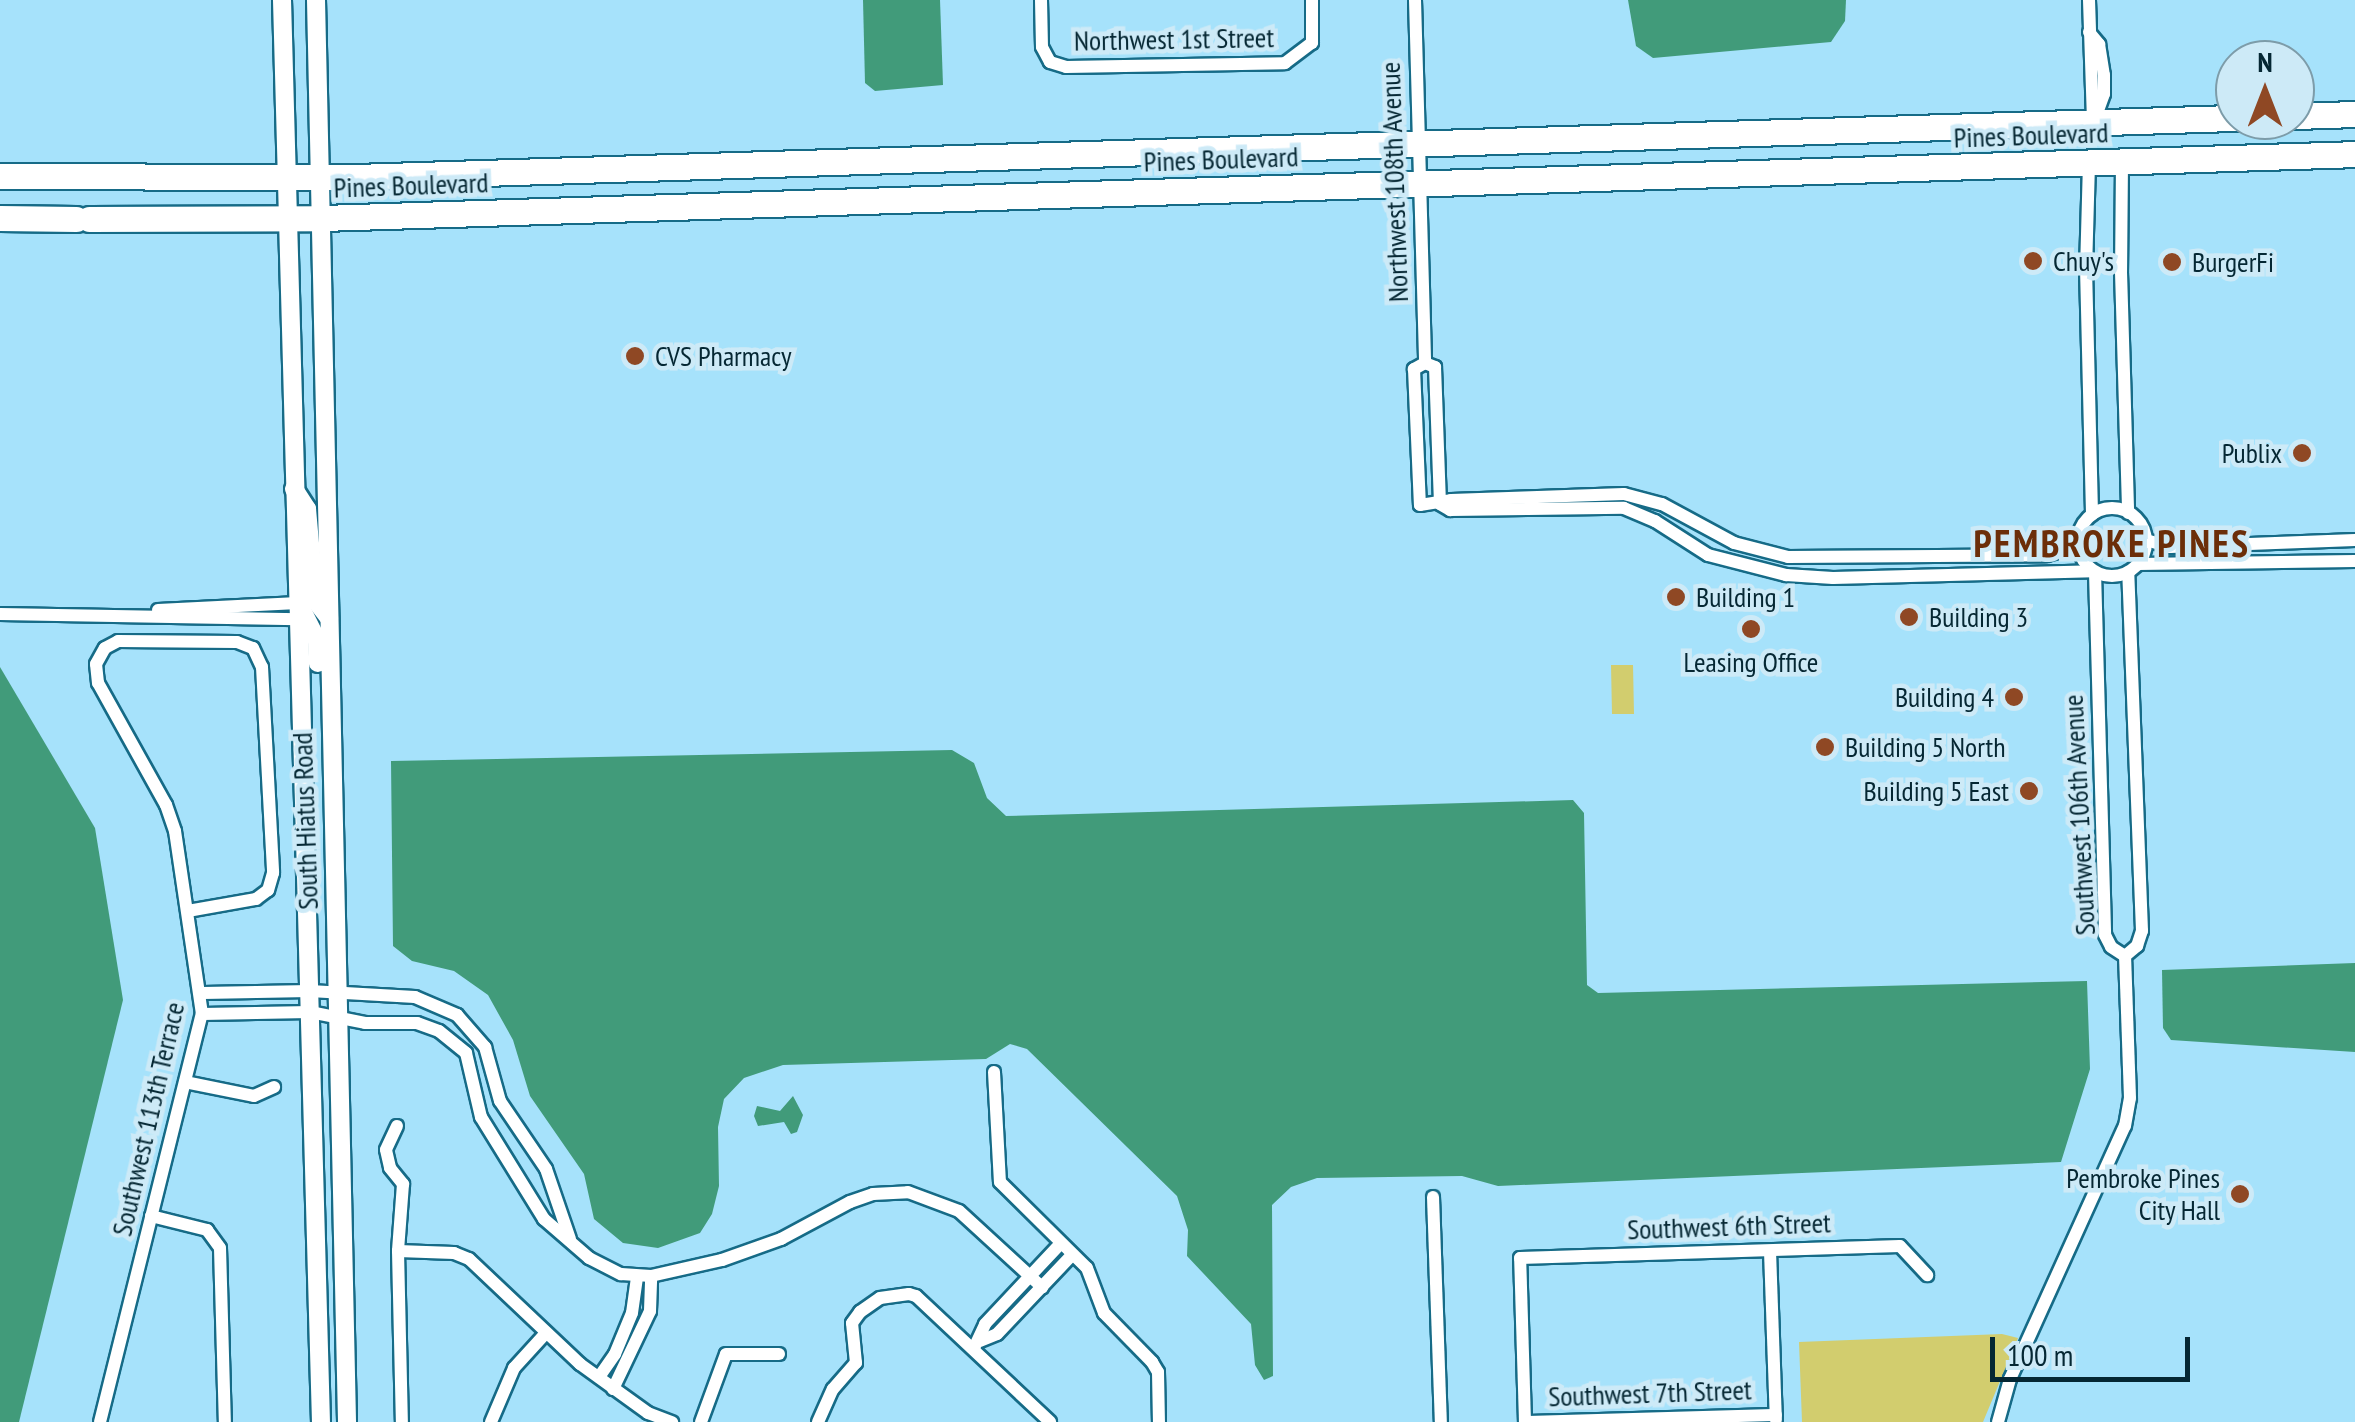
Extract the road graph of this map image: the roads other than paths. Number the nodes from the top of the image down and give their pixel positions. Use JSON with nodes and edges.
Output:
{"nodes":[{"id":1,"x":282,"y":0,"type":"edge"},
{"id":2,"x":316,"y":0,"type":"edge"},
{"id":3,"x":1040,"y":0,"type":"edge"},
{"id":4,"x":1312,"y":0,"type":"edge"},
{"id":5,"x":1415,"y":0,"type":"edge"},
{"id":6,"x":2089,"y":0,"type":"edge"},
{"id":7,"x":2355,"y":114,"type":"edge"},
{"id":8,"x":2315,"y":115,"type":"edge"},
{"id":9,"x":2215,"y":119,"type":"edge"},
{"id":10,"x":2158,"y":121,"type":"junction"},
{"id":11,"x":2093,"y":122,"type":"junction"},
{"id":12,"x":1417,"y":145,"type":"junction"},
{"id":13,"x":2355,"y":154,"type":"edge"},
{"id":14,"x":2122,"y":162,"type":"junction"},
{"id":15,"x":2089,"y":163,"type":"junction"},
{"id":16,"x":2050,"y":164,"type":"junction"},
{"id":17,"x":0,"y":176,"type":"edge"},
{"id":18,"x":285,"y":177,"type":"junction"},
{"id":19,"x":320,"y":178,"type":"junction"},
{"id":20,"x":1418,"y":183,"type":"junction"},
{"id":21,"x":0,"y":218,"type":"edge"},
{"id":22,"x":322,"y":218,"type":"junction"},
{"id":23,"x":286,"y":219,"type":"junction"},
{"id":24,"x":1425,"y":363,"type":"junction"},
{"id":25,"x":294,"y":488,"type":"junction"},
{"id":26,"x":1440,"y":504,"type":"junction"},
{"id":27,"x":2128,"y":513,"type":"junction"},
{"id":28,"x":2092,"y":515,"type":"junction"},
{"id":29,"x":2146,"y":540,"type":"junction"},
{"id":30,"x":2355,"y":540,"type":"edge"},
{"id":31,"x":2078,"y":541,"type":"junction"},
{"id":32,"x":2355,"y":561,"type":"edge"},
{"id":33,"x":2133,"y":568,"type":"junction"},
{"id":34,"x":2094,"y":572,"type":"junction"},
{"id":35,"x":298,"y":611,"type":"junction"},
{"id":36,"x":0,"y":614,"type":"edge"},
{"id":37,"x":330,"y":618,"type":"junction"},
{"id":38,"x":330,"y":757,"type":"junction"},
{"id":39,"x":188,"y":911,"type":"junction"},
{"id":40,"x":2125,"y":956,"type":"junction"},
{"id":41,"x":310,"y":991,"type":"junction"},
{"id":42,"x":337,"y":992,"type":"junction"},
{"id":43,"x":202,"y":994,"type":"junction"},
{"id":44,"x":310,"y":1012,"type":"junction"},
{"id":45,"x":202,"y":1014,"type":"junction"},
{"id":46,"x":337,"y":1017,"type":"junction"},
{"id":47,"x":994,"y":1072,"type":"dead end"},
{"id":48,"x":185,"y":1082,"type":"junction"},
{"id":49,"x":274,"y":1087,"type":"dead end"},
{"id":50,"x":397,"y":1126,"type":"dead end"},
{"id":51,"x":1434,"y":1196,"type":"dead end"},
{"id":52,"x":151,"y":1216,"type":"junction"},
{"id":53,"x":570,"y":1240,"type":"junction"},
{"id":54,"x":1060,"y":1244,"type":"junction"},
{"id":55,"x":1770,"y":1250,"type":"junction"},
{"id":56,"x":398,"y":1251,"type":"junction"},
{"id":57,"x":1072,"y":1255,"type":"junction"},
{"id":58,"x":1927,"y":1275,"type":"dead end"},
{"id":59,"x":644,"y":1276,"type":"junction"},
{"id":60,"x":1030,"y":1276,"type":"junction"},
{"id":61,"x":1042,"y":1287,"type":"junction"},
{"id":62,"x":546,"y":1333,"type":"junction"},
{"id":63,"x":977,"y":1345,"type":"junction"},
{"id":64,"x":779,"y":1354,"type":"dead end"},
{"id":65,"x":599,"y":1377,"type":"junction"},
{"id":66,"x":613,"y":1388,"type":"junction"},
{"id":67,"x":1776,"y":1418,"type":"edge"},
{"id":68,"x":1043,"y":1419,"type":"edge"},
{"id":69,"x":100,"y":1422,"type":"edge"},
{"id":70,"x":225,"y":1422,"type":"edge"},
{"id":71,"x":321,"y":1422,"type":"edge"},
{"id":72,"x":347,"y":1422,"type":"edge"},
{"id":73,"x":402,"y":1422,"type":"edge"},
{"id":74,"x":492,"y":1422,"type":"edge"},
{"id":75,"x":672,"y":1422,"type":"edge"},
{"id":76,"x":701,"y":1422,"type":"edge"},
{"id":77,"x":818,"y":1422,"type":"edge"},
{"id":78,"x":1159,"y":1422,"type":"edge"},
{"id":79,"x":1441,"y":1422,"type":"edge"},
{"id":80,"x":1525,"y":1422,"type":"edge"},
{"id":81,"x":1998,"y":1422,"type":"edge"}],
"edges":[{"from":1,"to":18,"type":"main road","name":"South Hiatus Road"},
{"from":2,"to":19,"type":"main road","name":"South Hiatus Road"},
{"from":3,"to":4,"type":"street","name":"Northwest 1st Street"},
{"from":5,"to":12,"type":"street","name":"Northwest 108th Avenue"},
{"from":6,"to":11,"type":"street"},
{"from":7,"to":8,"type":"highway"},
{"from":9,"to":10,"type":"highway","name":"Pines Boulevard"},
{"from":10,"to":11,"type":"highway","name":"Pines Boulevard"},
{"from":10,"to":15,"type":"highway"},
{"from":11,"to":12,"type":"highway","name":"Pines Boulevard"},
{"from":11,"to":16,"type":"highway"},
{"from":12,"to":19,"type":"highway","name":"Pines Boulevard"},
{"from":12,"to":20,"type":"street","name":"Northwest 108th Avenue"},
{"from":13,"to":14,"type":"highway","name":"Pines Boulevard"},
{"from":14,"to":15,"type":"highway","name":"Pines Boulevard"},
{"from":14,"to":27,"type":"street"},
{"from":15,"to":16,"type":"highway","name":"Pines Boulevard"},
{"from":15,"to":28,"type":"street"},
{"from":16,"to":20,"type":"highway","name":"Pines Boulevard"},
{"from":17,"to":18,"type":"highway","name":"Pines Boulevard"},
{"from":18,"to":19,"type":"highway","name":"Pines Boulevard"},
{"from":18,"to":23,"type":"main road","name":"South Hiatus Road"},
{"from":19,"to":22,"type":"main road","name":"South Hiatus Road"},
{"from":20,"to":22,"type":"highway","name":"Pines Boulevard"},
{"from":20,"to":24,"type":"street","name":"Northwest 108th Avenue"},
{"from":21,"to":23,"type":"highway","name":"Pines Boulevard"},
{"from":22,"to":23,"type":"highway","name":"Pines Boulevard"},
{"from":22,"to":37,"type":"main road","name":"South Hiatus Road"},
{"from":23,"to":25,"type":"main road","name":"South Hiatus Road"},
{"from":24,"to":26,"type":"street","name":"Northwest 108th Avenue"},
{"from":24,"to":26,"type":"street","name":"Northwest 108th Avenue"},
{"from":25,"to":35,"type":"main road","name":"South Hiatus Road"},
{"from":25,"to":37,"type":"main road"},
{"from":26,"to":31,"type":"street"},
{"from":26,"to":34,"type":"street"},
{"from":27,"to":28,"type":"street"},
{"from":27,"to":29,"type":"street"},
{"from":28,"to":31,"type":"street"},
{"from":29,"to":30,"type":"street"},
{"from":29,"to":33,"type":"street"},
{"from":31,"to":34,"type":"street"},
{"from":32,"to":33,"type":"street"},
{"from":33,"to":34,"type":"street"},
{"from":33,"to":40,"type":"street","name":"Southwest 106th Avenue"},
{"from":34,"to":40,"type":"street","name":"Southwest 106th Avenue"},
{"from":35,"to":36,"type":"street"},
{"from":35,"to":38,"type":"main road"},
{"from":35,"to":41,"type":"main road","name":"South Hiatus Road"},
{"from":37,"to":38,"type":"main road","name":"South Hiatus Road"},
{"from":38,"to":42,"type":"main road","name":"South Hiatus Road"},
{"from":39,"to":39,"type":"street","name":"Southwest 113th Terrace"},
{"from":39,"to":43,"type":"street","name":"Southwest 113th Terrace"},
{"from":40,"to":81,"type":"street"},
{"from":41,"to":42,"type":"street"},
{"from":41,"to":43,"type":"street"},
{"from":41,"to":44,"type":"main road","name":"South Hiatus Road"},
{"from":42,"to":46,"type":"main road","name":"South Hiatus Road"},
{"from":42,"to":53,"type":"street"},
{"from":43,"to":45,"type":"street","name":"Southwest 113th Terrace"},
{"from":44,"to":45,"type":"street"},
{"from":44,"to":46,"type":"street"},
{"from":44,"to":71,"type":"main road","name":"South Hiatus Road"},
{"from":45,"to":48,"type":"street","name":"Southwest 113th Terrace"},
{"from":46,"to":53,"type":"street"},
{"from":46,"to":72,"type":"main road","name":"South Hiatus Road"},
{"from":47,"to":54,"type":"street"},
{"from":48,"to":49,"type":"street"},
{"from":48,"to":52,"type":"street","name":"Southwest 113th Terrace"},
{"from":50,"to":56,"type":"street"},
{"from":51,"to":79,"type":"street"},
{"from":52,"to":69,"type":"street","name":"Southwest 113th Terrace"},
{"from":52,"to":70,"type":"street"},
{"from":53,"to":59,"type":"street"},
{"from":54,"to":57,"type":"street"},
{"from":54,"to":60,"type":"street"},
{"from":55,"to":58,"type":"street","name":"Southwest 6th Street"},
{"from":55,"to":67,"type":"street"},
{"from":55,"to":80,"type":"street","name":"Southwest 6th Street"},
{"from":56,"to":62,"type":"street"},
{"from":56,"to":73,"type":"street"},
{"from":57,"to":61,"type":"street"},
{"from":57,"to":78,"type":"street"},
{"from":59,"to":60,"type":"street"},
{"from":59,"to":65,"type":"street"},
{"from":59,"to":66,"type":"street"},
{"from":60,"to":61,"type":"street"},
{"from":60,"to":63,"type":"street"},
{"from":61,"to":63,"type":"street"},
{"from":62,"to":65,"type":"street"},
{"from":62,"to":74,"type":"street"},
{"from":63,"to":68,"type":"street"},
{"from":63,"to":77,"type":"street"},
{"from":64,"to":76,"type":"street"},
{"from":65,"to":66,"type":"street"},
{"from":66,"to":75,"type":"street"},
{"from":67,"to":80,"type":"street","name":"Southwest 7th Street"}]}
